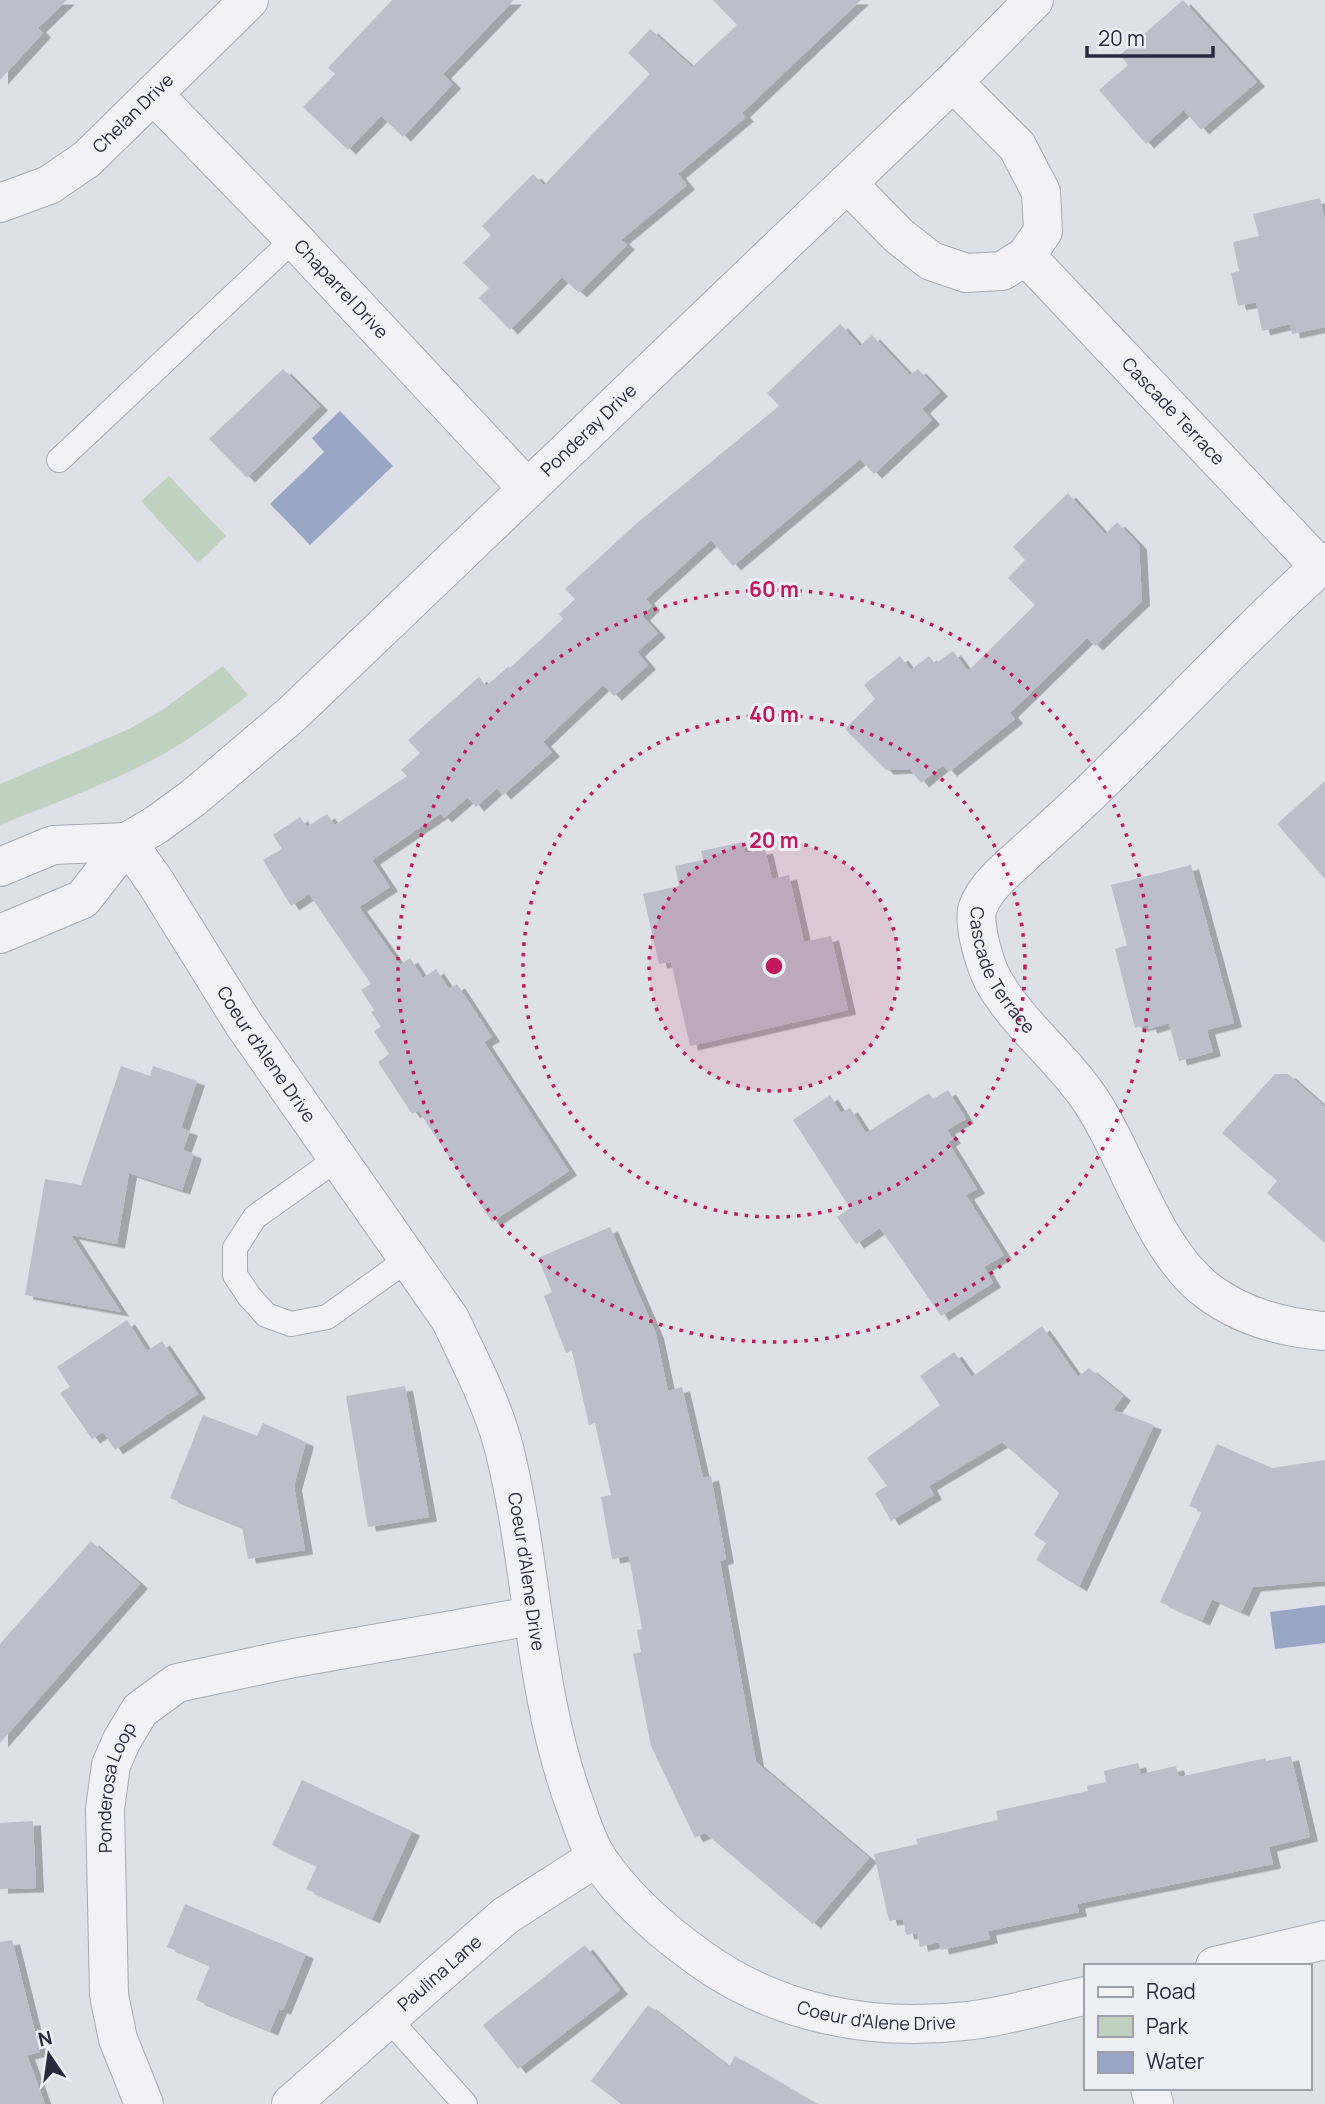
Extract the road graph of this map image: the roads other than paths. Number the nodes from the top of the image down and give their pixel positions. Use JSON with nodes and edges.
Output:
{"nodes":[{"id":1,"x":248,"y":0,"type":"edge"},
{"id":2,"x":1034,"y":0,"type":"edge"},
{"id":3,"x":953,"y":82,"type":"junction"},
{"id":4,"x":153,"y":94,"type":"junction"},
{"id":5,"x":847,"y":183,"type":"junction"},
{"id":6,"x":0,"y":203,"type":"edge"},
{"id":7,"x":294,"y":239,"type":"junction"},
{"id":8,"x":1026,"y":256,"type":"junction"},
{"id":9,"x":59,"y":460,"type":"dead end"},
{"id":10,"x":527,"y":488,"type":"junction"},
{"id":11,"x":1322,"y":564,"type":"edge"},
{"id":12,"x":127,"y":842,"type":"junction"},
{"id":13,"x":0,"y":867,"type":"edge"},
{"id":14,"x":0,"y":934,"type":"edge"},
{"id":15,"x":337,"y":1159,"type":"junction"},
{"id":16,"x":408,"y":1259,"type":"junction"},
{"id":17,"x":1325,"y":1331,"type":"edge"},
{"id":18,"x":532,"y":1616,"type":"junction"},
{"id":19,"x":597,"y":1857,"type":"junction"},
{"id":20,"x":1325,"y":1940,"type":"edge"},
{"id":21,"x":1223,"y":1964,"type":"edge"},
{"id":22,"x":1084,"y":1996,"type":"edge"},
{"id":23,"x":388,"y":2018,"type":"junction"},
{"id":24,"x":144,"y":2104,"type":"edge"},
{"id":25,"x":291,"y":2104,"type":"edge"},
{"id":26,"x":465,"y":2104,"type":"edge"}],
"edges":[{"from":1,"to":4,"type":"street","name":"Chelan Drive"},
{"from":2,"to":3,"type":"street","name":"Ponderay Drive"},
{"from":3,"to":5,"type":"street","name":"Ponderay Drive"},
{"from":3,"to":8,"type":"street"},
{"from":4,"to":6,"type":"street","name":"Chelan Drive"},
{"from":4,"to":7,"type":"street","name":"Chaparrel Drive"},
{"from":5,"to":8,"type":"street"},
{"from":5,"to":10,"type":"street","name":"Ponderay Drive"},
{"from":7,"to":9,"type":"lane"},
{"from":7,"to":10,"type":"street","name":"Chaparrel Drive"},
{"from":8,"to":11,"type":"street","name":"Cascade Terrace"},
{"from":10,"to":12,"type":"street","name":"Ponderay Drive"},
{"from":11,"to":17,"type":"street","name":"Cascade Terrace"},
{"from":12,"to":13,"type":"street","name":"Ponderay Drive"},
{"from":12,"to":14,"type":"street","name":"Ponderay Drive"},
{"from":12,"to":15,"type":"street","name":"Coeur d'Alene Drive"},
{"from":15,"to":16,"type":"street","name":"Coeur d'Alene Drive"},
{"from":15,"to":16,"type":"lane"},
{"from":16,"to":18,"type":"street","name":"Coeur d'Alene Drive"},
{"from":18,"to":19,"type":"street","name":"Coeur d'Alene Drive"},
{"from":18,"to":24,"type":"street","name":"Ponderosa Loop"},
{"from":19,"to":22,"type":"street","name":"Coeur d'Alene Drive"},
{"from":19,"to":23,"type":"street","name":"Paulina Lane"},
{"from":20,"to":21,"type":"street"},
{"from":23,"to":25,"type":"street","name":"Paulina Lane"},
{"from":23,"to":26,"type":"lane"}]}
